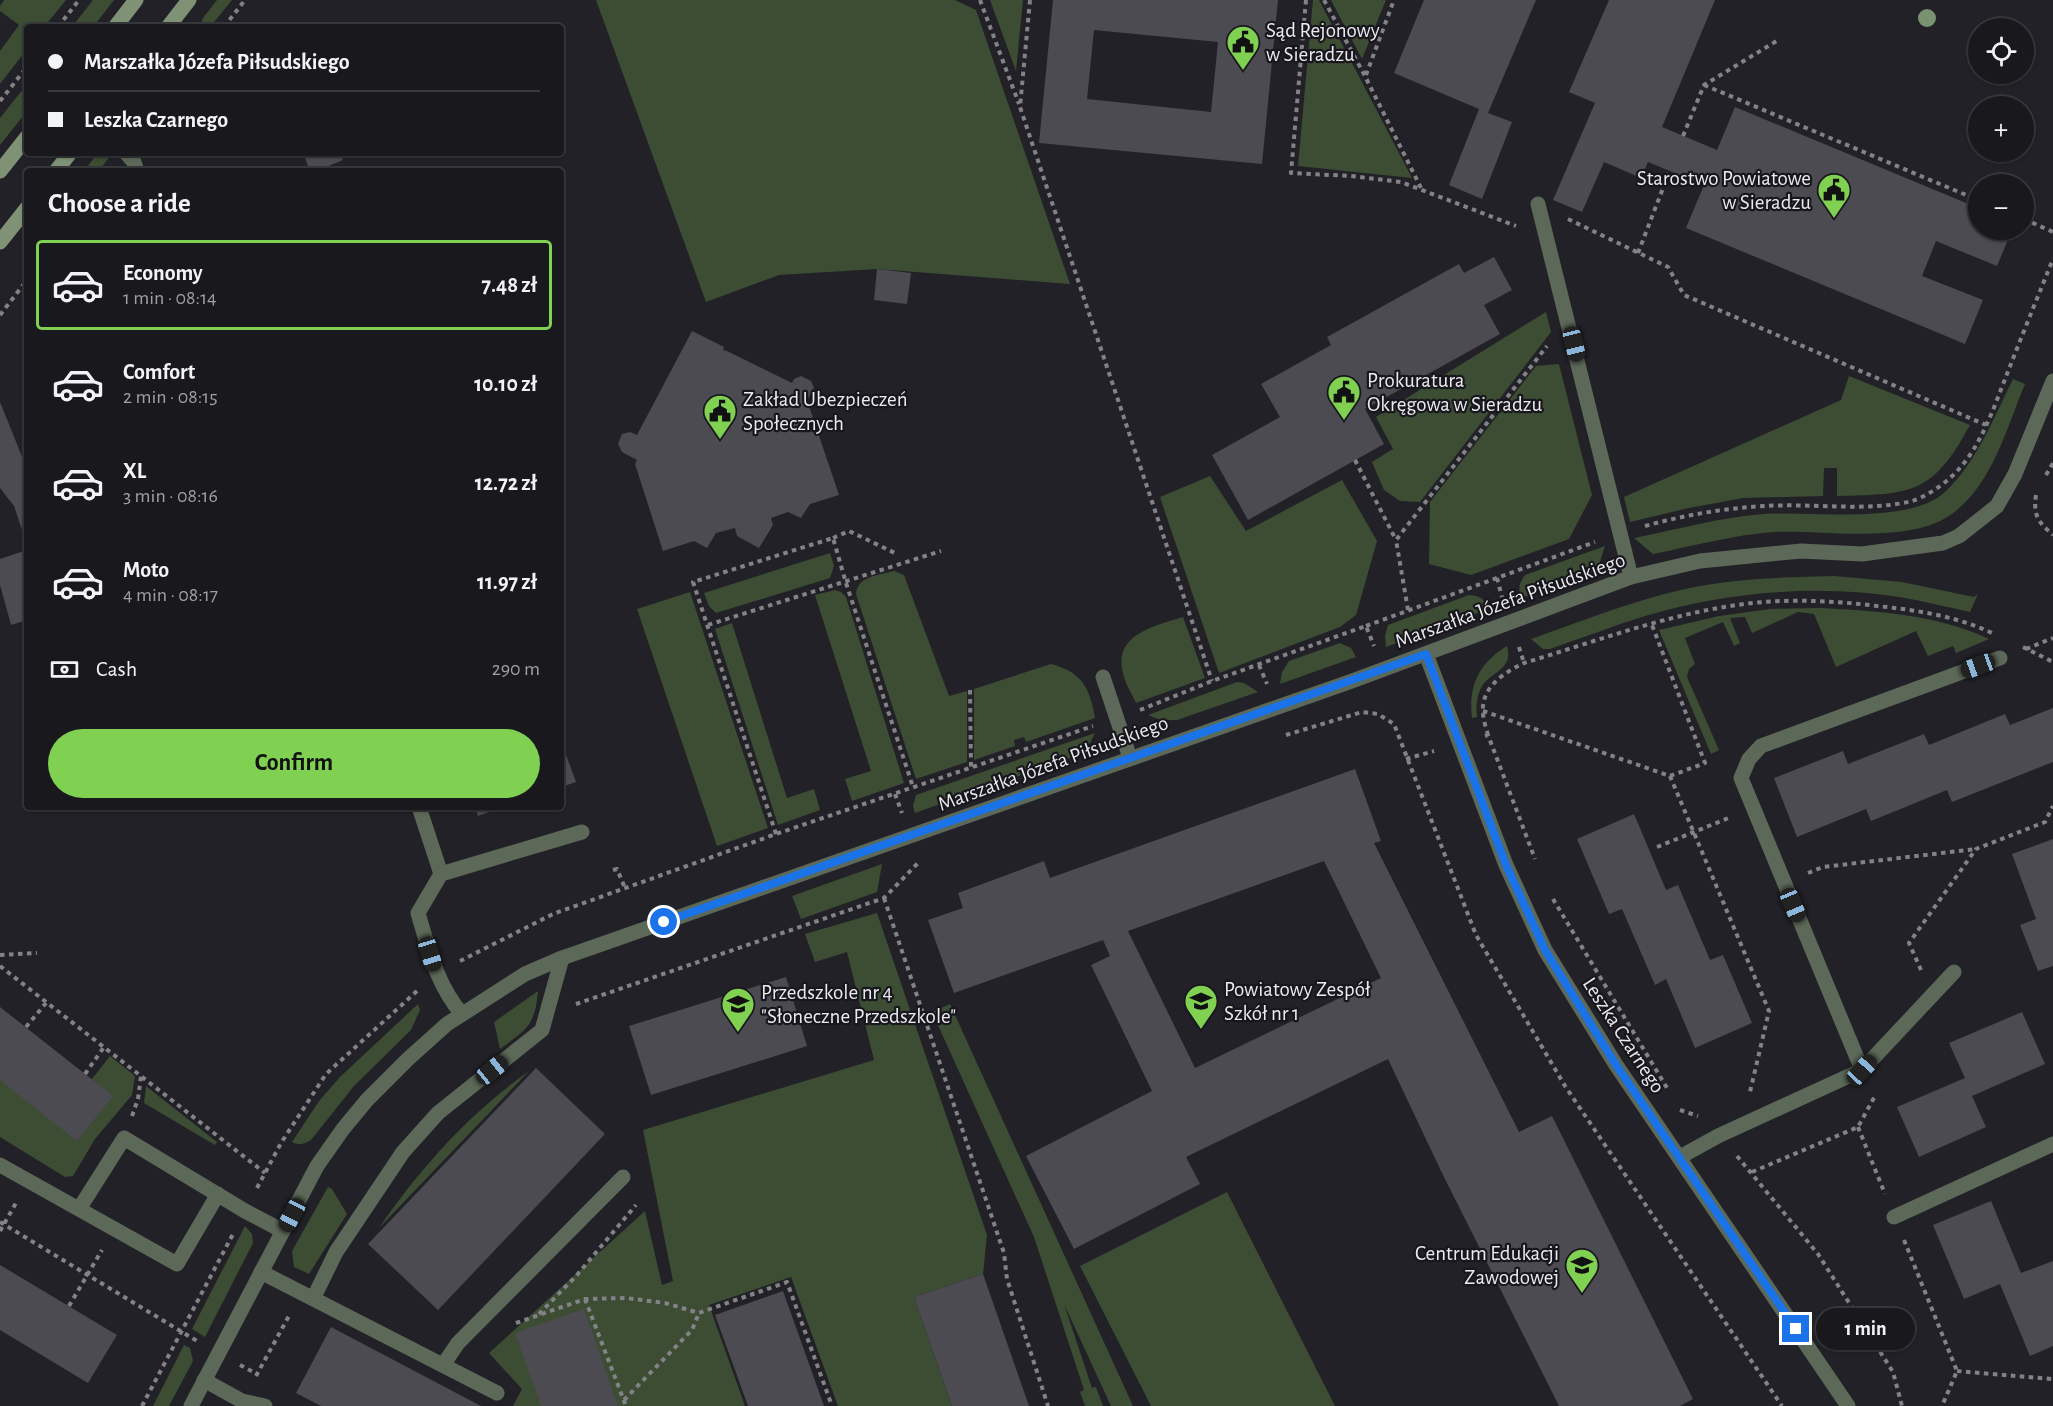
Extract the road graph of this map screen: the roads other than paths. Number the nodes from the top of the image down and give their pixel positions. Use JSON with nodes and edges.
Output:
{"nodes":[{"id":1,"x":136,"y":0,"type":"edge"},
{"id":2,"x":189,"y":0,"type":"edge"},
{"id":3,"x":117,"y":24,"type":"edge"},
{"id":4,"x":170,"y":24,"type":"edge"},
{"id":5,"x":24,"y":141,"type":"edge"},
{"id":6,"x":68,"y":156,"type":"edge"},
{"id":7,"x":58,"y":168,"type":"edge"},
{"id":8,"x":0,"y":171,"type":"edge"},
{"id":9,"x":1538,"y":204,"type":"dead end"},
{"id":10,"x":24,"y":212,"type":"edge"},
{"id":11,"x":0,"y":243,"type":"edge"},
{"id":12,"x":2053,"y":381,"type":"edge"},
{"id":13,"x":1631,"y":577,"type":"junction"},
{"id":14,"x":1426,"y":654,"type":"junction"},
{"id":15,"x":2000,"y":658,"type":"dead end"},
{"id":16,"x":1103,"y":677,"type":"dead end"},
{"id":17,"x":1130,"y":758,"type":"junction"},
{"id":18,"x":420,"y":810,"type":"edge"},
{"id":19,"x":582,"y":832,"type":"dead end"},
{"id":20,"x":441,"y":874,"type":"junction"},
{"id":21,"x":562,"y":958,"type":"junction"},
{"id":22,"x":1954,"y":972,"type":"dead end"},
{"id":23,"x":462,"y":1014,"type":"junction"},
{"id":24,"x":1862,"y":1070,"type":"junction"},
{"id":25,"x":2053,"y":1144,"type":"edge"},
{"id":26,"x":1680,"y":1157,"type":"junction"},
{"id":27,"x":0,"y":1165,"type":"edge"},
{"id":28,"x":623,"y":1178,"type":"dead end"},
{"id":29,"x":218,"y":1194,"type":"junction"},
{"id":30,"x":79,"y":1209,"type":"junction"},
{"id":31,"x":1894,"y":1217,"type":"road end"},
{"id":32,"x":283,"y":1230,"type":"junction"},
{"id":33,"x":261,"y":1272,"type":"junction"},
{"id":34,"x":307,"y":1296,"type":"junction"},
{"id":35,"x":443,"y":1365,"type":"junction"},
{"id":36,"x":204,"y":1380,"type":"junction"},
{"id":37,"x":496,"y":1393,"type":"dead end"},
{"id":38,"x":190,"y":1406,"type":"edge"},
{"id":39,"x":265,"y":1406,"type":"edge"},
{"id":40,"x":1848,"y":1406,"type":"edge"}],
"edges":[{"from":1,"to":3,"type":"main road"},
{"from":2,"to":4,"type":"main road"},
{"from":5,"to":8,"type":"main road"},
{"from":6,"to":7,"type":"main road"},
{"from":9,"to":13,"type":"street"},
{"from":10,"to":11,"type":"main road"},
{"from":12,"to":13,"type":"street","name":"Marszałka Józefa Piłsudskiego"},
{"from":13,"to":14,"type":"street","name":"Marszałka Józefa Piłsudskiego"},
{"from":14,"to":17,"type":"street","name":"Marszałka Józefa Piłsudskiego"},
{"from":14,"to":26,"type":"street","name":"Leszka Czarnego"},
{"from":15,"to":24,"type":"street"},
{"from":16,"to":17,"type":"street"},
{"from":17,"to":21,"type":"street","name":"Marszałka Józefa Piłsudskiego"},
{"from":18,"to":20,"type":"street"},
{"from":19,"to":20,"type":"street"},
{"from":20,"to":23,"type":"street"},
{"from":21,"to":23,"type":"street","name":"Marszałka Józefa Piłsudskiego"},
{"from":21,"to":34,"type":"street"},
{"from":22,"to":24,"type":"street"},
{"from":23,"to":32,"type":"street","name":"Marszałka Józefa Piłsudskiego"},
{"from":24,"to":26,"type":"street"},
{"from":25,"to":31,"type":"street"},
{"from":26,"to":40,"type":"street","name":"Leszka Czarnego"},
{"from":27,"to":30,"type":"street"},
{"from":28,"to":35,"type":"street"},
{"from":29,"to":30,"type":"street"},
{"from":29,"to":30,"type":"street"},
{"from":29,"to":32,"type":"street"},
{"from":32,"to":33,"type":"street","name":"Marszałka Józefa Piłsudskiego"},
{"from":33,"to":34,"type":"street"},
{"from":33,"to":36,"type":"street","name":"Marszałka Józefa Piłsudskiego"},
{"from":34,"to":35,"type":"street"},
{"from":35,"to":37,"type":"street"},
{"from":36,"to":38,"type":"street","name":"Marszałka Józefa Piłsudskiego"},
{"from":36,"to":39,"type":"street"}]}
